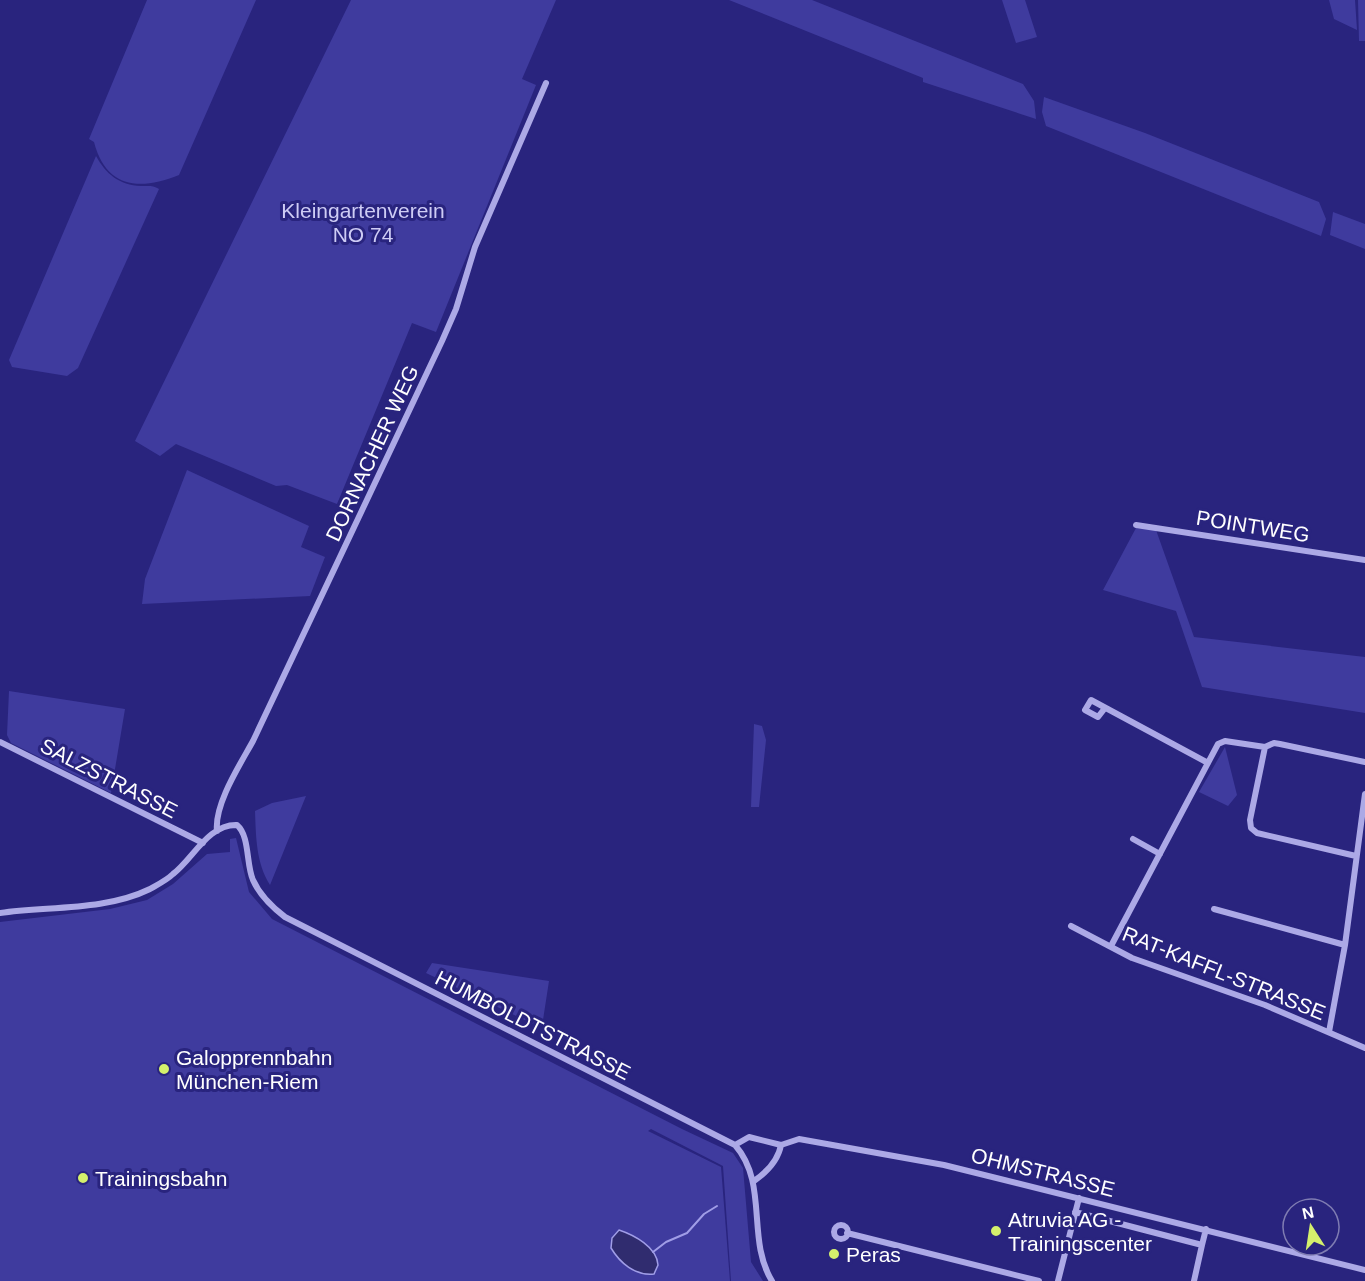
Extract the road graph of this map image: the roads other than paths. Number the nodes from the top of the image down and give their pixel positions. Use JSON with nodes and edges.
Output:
{"nodes":[{"id":1,"x":546,"y":83,"type":"dead end"},
{"id":2,"x":1136,"y":525,"type":"dead end"},
{"id":3,"x":1365,"y":560,"type":"edge"},
{"id":4,"x":1106,"y":708,"type":"dead end"},
{"id":5,"x":0,"y":742,"type":"edge"},
{"id":6,"x":1265,"y":747,"type":"junction"},
{"id":7,"x":1208,"y":762,"type":"junction"},
{"id":8,"x":1365,"y":762,"type":"edge"},
{"id":9,"x":1365,"y":794,"type":"edge"},
{"id":10,"x":1362,"y":822,"type":"edge"},
{"id":11,"x":217,"y":831,"type":"junction"},
{"id":12,"x":1133,"y":839,"type":"dead end"},
{"id":13,"x":202,"y":843,"type":"junction"},
{"id":14,"x":1160,"y":854,"type":"junction"},
{"id":15,"x":1356,"y":855,"type":"junction"},
{"id":16,"x":1214,"y":909,"type":"dead end"},
{"id":17,"x":0,"y":913,"type":"edge"},
{"id":18,"x":1071,"y":926,"type":"dead end"},
{"id":19,"x":1345,"y":945,"type":"junction"},
{"id":20,"x":1111,"y":946,"type":"junction"},
{"id":21,"x":1329,"y":1032,"type":"junction"},
{"id":22,"x":1365,"y":1048,"type":"edge"},
{"id":23,"x":781,"y":1145,"type":"junction"},
{"id":24,"x":735,"y":1146,"type":"junction"},
{"id":25,"x":754,"y":1181,"type":"junction"},
{"id":26,"x":1080,"y":1197,"type":"junction"},
{"id":27,"x":1075,"y":1212,"type":"junction"},
{"id":28,"x":1206,"y":1229,"type":"junction"},
{"id":29,"x":847,"y":1233,"type":"dead end"},
{"id":30,"x":1202,"y":1245,"type":"junction"},
{"id":31,"x":1365,"y":1270,"type":"edge"},
{"id":32,"x":772,"y":1281,"type":"edge"},
{"id":33,"x":1039,"y":1281,"type":"edge"},
{"id":34,"x":1058,"y":1281,"type":"edge"},
{"id":35,"x":1194,"y":1281,"type":"edge"}],
"edges":[{"from":1,"to":11,"type":"street","name":"DORNACHER WEG"},
{"from":2,"to":3,"type":"street","name":"POINTWEG"},
{"from":4,"to":7,"type":"street"},
{"from":5,"to":13,"type":"street","name":"SALZSTRASSE"},
{"from":6,"to":7,"type":"street"},
{"from":6,"to":8,"type":"street"},
{"from":6,"to":15,"type":"street"},
{"from":7,"to":14,"type":"street"},
{"from":9,"to":10,"type":"street"},
{"from":10,"to":15,"type":"street"},
{"from":11,"to":13,"type":"street"},
{"from":11,"to":24,"type":"street","name":"HUMBOLDTSTRASSE"},
{"from":12,"to":14,"type":"street"},
{"from":13,"to":17,"type":"street"},
{"from":14,"to":20,"type":"street"},
{"from":15,"to":19,"type":"street"},
{"from":16,"to":19,"type":"street"},
{"from":18,"to":20,"type":"street","name":"RAT-KAFFL-STRASSE"},
{"from":19,"to":21,"type":"street"},
{"from":20,"to":21,"type":"street","name":"RAT-KAFFL-STRASSE"},
{"from":21,"to":22,"type":"street","name":"RAT-KAFFL-STRASSE"},
{"from":23,"to":24,"type":"street","name":"OHMSTRASSE"},
{"from":23,"to":25,"type":"street"},
{"from":23,"to":26,"type":"street","name":"OHMSTRASSE"},
{"from":24,"to":25,"type":"street"},
{"from":25,"to":32,"type":"street"},
{"from":26,"to":27,"type":"street"},
{"from":26,"to":28,"type":"street","name":"OHMSTRASSE"},
{"from":27,"to":30,"type":"street"},
{"from":27,"to":34,"type":"street"},
{"from":28,"to":30,"type":"street"},
{"from":28,"to":31,"type":"street","name":"OHMSTRASSE"},
{"from":29,"to":33,"type":"street"},
{"from":30,"to":35,"type":"street"}]}
